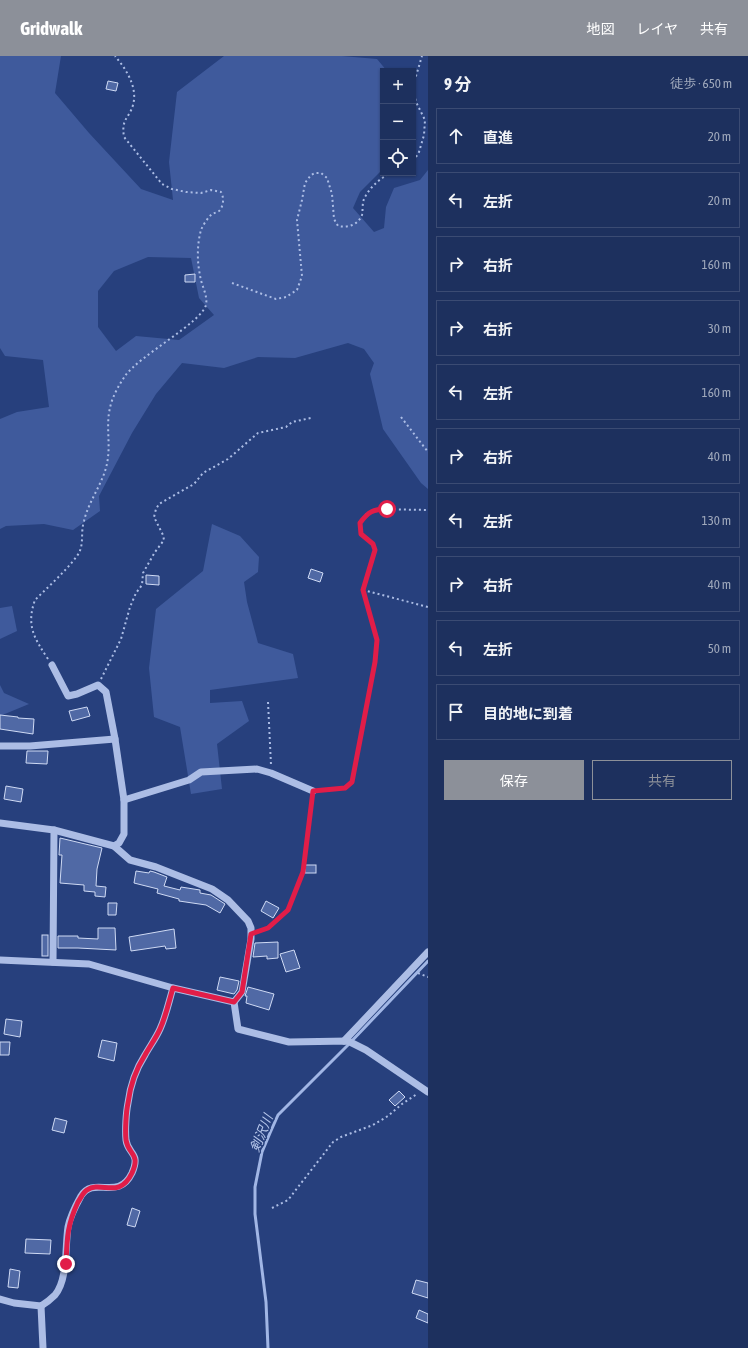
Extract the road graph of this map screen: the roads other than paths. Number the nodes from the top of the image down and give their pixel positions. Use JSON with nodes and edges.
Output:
{"nodes":[{"id":1,"x":52,"y":665,"type":"road end"},
{"id":2,"x":115,"y":739,"type":"junction"},
{"id":3,"x":0,"y":746,"type":"edge"},
{"id":4,"x":313,"y":791,"type":"road end"},
{"id":5,"x":124,"y":800,"type":"junction"},
{"id":6,"x":0,"y":823,"type":"edge"},
{"id":7,"x":54,"y":830,"type":"junction"},
{"id":8,"x":114,"y":846,"type":"junction"},
{"id":9,"x":428,"y":952,"type":"edge"},
{"id":10,"x":0,"y":960,"type":"edge"},
{"id":11,"x":53,"y":962,"type":"junction"},
{"id":12,"x":173,"y":988,"type":"junction"},
{"id":13,"x":234,"y":1002,"type":"junction"},
{"id":14,"x":349,"y":1042,"type":"junction"},
{"id":15,"x":426,"y":1091,"type":"edge"},
{"id":16,"x":0,"y":1299,"type":"edge"},
{"id":17,"x":41,"y":1306,"type":"junction"},
{"id":18,"x":43,"y":1348,"type":"edge"}],
"edges":[{"from":1,"to":2,"type":"street"},
{"from":2,"to":3,"type":"street"},
{"from":2,"to":5,"type":"street"},
{"from":4,"to":5,"type":"street"},
{"from":5,"to":8,"type":"street"},
{"from":6,"to":7,"type":"street"},
{"from":7,"to":8,"type":"street"},
{"from":7,"to":11,"type":"street"},
{"from":8,"to":13,"type":"street"},
{"from":9,"to":14,"type":"street"},
{"from":10,"to":11,"type":"street"},
{"from":11,"to":12,"type":"street"},
{"from":12,"to":13,"type":"street"},
{"from":12,"to":17,"type":"street"},
{"from":13,"to":14,"type":"street"},
{"from":14,"to":15,"type":"street"},
{"from":16,"to":17,"type":"street"},
{"from":17,"to":18,"type":"street"}]}
